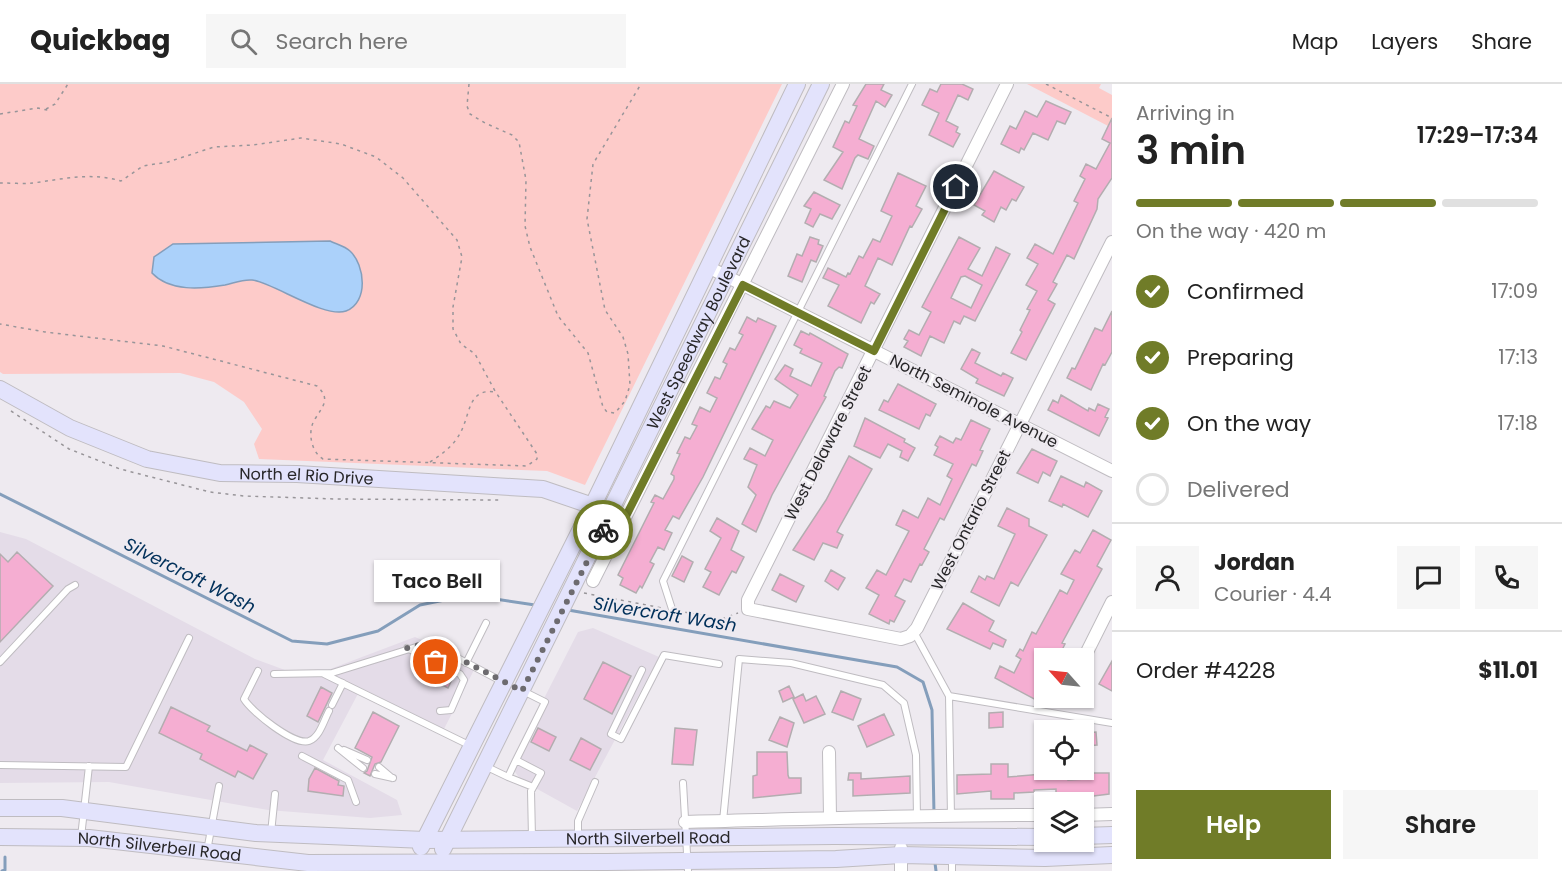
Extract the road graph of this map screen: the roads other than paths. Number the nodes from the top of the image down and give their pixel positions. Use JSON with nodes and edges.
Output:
{"nodes":[{"id":1,"x":797,"y":84,"type":"edge"},
{"id":2,"x":821,"y":84,"type":"edge"},
{"id":3,"x":843,"y":84,"type":"edge"},
{"id":4,"x":912,"y":84,"type":"edge"},
{"id":5,"x":1007,"y":84,"type":"edge"},
{"id":6,"x":1112,"y":242,"type":"edge"},
{"id":7,"x":708,"y":267,"type":"junction"},
{"id":8,"x":728,"y":277,"type":"junction"},
{"id":9,"x":743,"y":285,"type":"junction"},
{"id":10,"x":797,"y":312,"type":"junction"},
{"id":11,"x":874,"y":351,"type":"junction"},
{"id":12,"x":0,"y":388,"type":"edge"},
{"id":13,"x":1019,"y":424,"type":"junction"},
{"id":14,"x":1112,"y":471,"type":"edge"},
{"id":15,"x":593,"y":505,"type":"junction"},
{"id":16,"x":617,"y":517,"type":"junction"},
{"id":17,"x":593,"y":581,"type":"dead end"},
{"id":18,"x":75,"y":585,"type":"dead end"},
{"id":19,"x":1112,"y":602,"type":"edge"},
{"id":20,"x":672,"y":609,"type":"dead end"},
{"id":21,"x":486,"y":622,"type":"dead end"},
{"id":22,"x":912,"y":634,"type":"junction"},
{"id":23,"x":189,"y":638,"type":"dead end"},
{"id":24,"x":407,"y":648,"type":"junction"},
{"id":25,"x":1089,"y":648,"type":"edge"},
{"id":26,"x":0,"y":662,"type":"edge"},
{"id":27,"x":466,"y":663,"type":"junction"},
{"id":28,"x":719,"y":664,"type":"dead end"},
{"id":29,"x":258,"y":670,"type":"dead end"},
{"id":30,"x":642,"y":670,"type":"dead end"},
{"id":31,"x":274,"y":674,"type":"dead end"},
{"id":32,"x":324,"y":674,"type":"junction"},
{"id":33,"x":504,"y":682,"type":"junction"},
{"id":34,"x":343,"y":684,"type":"junction"},
{"id":35,"x":522,"y":691,"type":"junction"},
{"id":36,"x":949,"y":696,"type":"junction"},
{"id":37,"x":440,"y":711,"type":"dead end"},
{"id":38,"x":1112,"y":723,"type":"edge"},
{"id":39,"x":472,"y":746,"type":"junction"},
{"id":40,"x":338,"y":748,"type":"dead end"},
{"id":41,"x":829,"y":752,"type":"dead end"},
{"id":42,"x":302,"y":756,"type":"dead end"},
{"id":43,"x":516,"y":760,"type":"junction"},
{"id":44,"x":365,"y":764,"type":"dead end"},
{"id":45,"x":0,"y":765,"type":"edge"},
{"id":46,"x":89,"y":766,"type":"junction"},
{"id":47,"x":485,"y":766,"type":"junction"},
{"id":48,"x":377,"y":770,"type":"dead end"},
{"id":49,"x":508,"y":777,"type":"junction"},
{"id":50,"x":393,"y":778,"type":"dead end"},
{"id":51,"x":595,"y":782,"type":"dead end"},
{"id":52,"x":683,"y":783,"type":"dead end"},
{"id":53,"x":219,"y":786,"type":"dead end"},
{"id":54,"x":533,"y":787,"type":"junction"},
{"id":55,"x":275,"y":794,"type":"dead end"},
{"id":56,"x":356,"y":802,"type":"dead end"},
{"id":57,"x":0,"y":808,"type":"edge"},
{"id":58,"x":84,"y":811,"type":"junction"},
{"id":59,"x":1094,"y":814,"type":"edge"},
{"id":60,"x":1112,"y":814,"type":"edge"},
{"id":61,"x":1034,"y":815,"type":"edge"},
{"id":62,"x":830,"y":817,"type":"junction"},
{"id":63,"x":950,"y":817,"type":"junction"},
{"id":64,"x":920,"y":818,"type":"junction"},
{"id":65,"x":901,"y":819,"type":"junction"},
{"id":66,"x":723,"y":821,"type":"junction"},
{"id":67,"x":210,"y":827,"type":"junction"},
{"id":68,"x":686,"y":830,"type":"junction"},
{"id":69,"x":271,"y":834,"type":"junction"},
{"id":70,"x":1112,"y":835,"type":"edge"},
{"id":71,"x":1094,"y":836,"type":"edge"},
{"id":72,"x":0,"y":837,"type":"edge"},
{"id":73,"x":901,"y":837,"type":"junction"},
{"id":74,"x":1034,"y":837,"type":"edge"},
{"id":75,"x":81,"y":838,"type":"junction"},
{"id":76,"x":578,"y":838,"type":"junction"},
{"id":77,"x":532,"y":839,"type":"junction"},
{"id":78,"x":425,"y":840,"type":"junction"},
{"id":79,"x":448,"y":840,"type":"junction"},
{"id":80,"x":207,"y":851,"type":"junction"},
{"id":81,"x":1112,"y":855,"type":"edge"},
{"id":82,"x":951,"y":861,"type":"edge"},
{"id":83,"x":607,"y":862,"type":"junction"},
{"id":84,"x":901,"y":863,"type":"edge"},
{"id":85,"x":1046,"y":864,"type":"edge"},
{"id":86,"x":294,"y":866,"type":"edge"},
{"id":87,"x":688,"y":866,"type":"edge"},
{"id":88,"x":410,"y":867,"type":"edge"},
{"id":89,"x":434,"y":867,"type":"edge"},
{"id":90,"x":519,"y":867,"type":"edge"},
{"id":91,"x":546,"y":867,"type":"edge"},
{"id":92,"x":622,"y":871,"type":"edge"}],
"edges":[{"from":1,"to":7,"type":"main road","name":"West Speedway Boulevard"},
{"from":2,"to":8,"type":"main road","name":"West Speedway Boulevard"},
{"from":3,"to":9,"type":"street","name":"West Speedway Boulevard"},
{"from":4,"to":10,"type":"lane"},
{"from":5,"to":11,"type":"street","name":"West Delaware Street"},
{"from":6,"to":13,"type":"street","name":"West Ontario Street"},
{"from":7,"to":8,"type":"street","name":"North Seminole Avenue"},
{"from":7,"to":15,"type":"main road","name":"West Speedway Boulevard"},
{"from":8,"to":9,"type":"street","name":"North Seminole Avenue"},
{"from":8,"to":16,"type":"main road","name":"West Speedway Boulevard"},
{"from":9,"to":10,"type":"street","name":"North Seminole Avenue"},
{"from":9,"to":16,"type":"street","name":"West Speedway Boulevard"},
{"from":10,"to":11,"type":"street","name":"North Seminole Avenue"},
{"from":10,"to":20,"type":"lane"},
{"from":11,"to":13,"type":"street","name":"North Seminole Avenue"},
{"from":11,"to":22,"type":"street","name":"West Delaware Street"},
{"from":12,"to":15,"type":"main road","name":"North el Rio Drive"},
{"from":13,"to":14,"type":"street","name":"North Seminole Avenue"},
{"from":13,"to":22,"type":"street","name":"West Ontario Street"},
{"from":15,"to":16,"type":"main road","name":"North el Rio Drive"},
{"from":15,"to":33,"type":"main road","name":"West Speedway Boulevard"},
{"from":16,"to":17,"type":"street","name":"West Speedway Boulevard"},
{"from":16,"to":35,"type":"main road","name":"West Speedway Boulevard"},
{"from":18,"to":26,"type":"lane"},
{"from":19,"to":25,"type":"street"},
{"from":21,"to":27,"type":"lane"},
{"from":22,"to":36,"type":"lane"},
{"from":23,"to":46,"type":"lane"},
{"from":24,"to":27,"type":"lane"},
{"from":24,"to":32,"type":"lane"},
{"from":24,"to":37,"type":"lane"},
{"from":27,"to":33,"type":"lane"},
{"from":28,"to":30,"type":"lane"},
{"from":29,"to":34,"type":"lane"},
{"from":31,"to":32,"type":"lane"},
{"from":32,"to":34,"type":"lane"},
{"from":33,"to":35,"type":"main road"},
{"from":33,"to":39,"type":"main road","name":"West Speedway Boulevard"},
{"from":34,"to":39,"type":"lane"},
{"from":35,"to":43,"type":"lane"},
{"from":35,"to":47,"type":"main road","name":"West Speedway Boulevard"},
{"from":36,"to":38,"type":"lane"},
{"from":36,"to":63,"type":"lane"},
{"from":39,"to":78,"type":"main road","name":"West Speedway Boulevard"},
{"from":40,"to":44,"type":"lane"},
{"from":41,"to":62,"type":"street"},
{"from":42,"to":56,"type":"lane"},
{"from":43,"to":49,"type":"lane"},
{"from":43,"to":54,"type":"lane"},
{"from":45,"to":46,"type":"lane"},
{"from":46,"to":58,"type":"lane"},
{"from":47,"to":49,"type":"lane"},
{"from":47,"to":79,"type":"main road","name":"West Speedway Boulevard"},
{"from":48,"to":50,"type":"lane"},
{"from":49,"to":54,"type":"lane"},
{"from":51,"to":76,"type":"lane"},
{"from":52,"to":68,"type":"lane"},
{"from":53,"to":67,"type":"lane"},
{"from":54,"to":77,"type":"lane"},
{"from":55,"to":69,"type":"lane"},
{"from":57,"to":58,"type":"main road","name":"North Silverbell Road"},
{"from":58,"to":67,"type":"main road","name":"North Silverbell Road"},
{"from":58,"to":75,"type":"lane"},
{"from":59,"to":60,"type":"street"},
{"from":61,"to":63,"type":"street","name":"North Silverbell Road"},
{"from":62,"to":65,"type":"street","name":"North Silverbell Road"},
{"from":62,"to":66,"type":"street","name":"North Silverbell Road"},
{"from":63,"to":64,"type":"street","name":"North Silverbell Road"},
{"from":64,"to":65,"type":"street","name":"North Silverbell Road"},
{"from":64,"to":66,"type":"lane"},
{"from":65,"to":73,"type":"street"},
{"from":66,"to":68,"type":"street","name":"North Silverbell Road"},
{"from":67,"to":69,"type":"main road","name":"North Silverbell Road"},
{"from":67,"to":80,"type":"lane"},
{"from":68,"to":73,"type":"main road","name":"North Silverbell Road"},
{"from":68,"to":76,"type":"main road","name":"North Silverbell Road"},
{"from":68,"to":87,"type":"lane"},
{"from":69,"to":78,"type":"main road","name":"North Silverbell Road"},
{"from":70,"to":71,"type":"main road"},
{"from":72,"to":75,"type":"main road","name":"North Silverbell Road"},
{"from":73,"to":74,"type":"main road","name":"North Silverbell Road"},
{"from":73,"to":84,"type":"street"},
{"from":75,"to":80,"type":"main road","name":"North Silverbell Road"},
{"from":76,"to":77,"type":"main road","name":"North Silverbell Road"},
{"from":77,"to":79,"type":"main road","name":"North Silverbell Road"},
{"from":78,"to":79,"type":"main road","name":"North Silverbell Road"},
{"from":78,"to":88,"type":"main road","name":"West Speedway Boulevard"},
{"from":79,"to":89,"type":"main road","name":"West Speedway Boulevard"},
{"from":80,"to":86,"type":"main road","name":"North Silverbell Road"},
{"from":81,"to":85,"type":"main road","name":"North Silverbell Road"},
{"from":82,"to":84,"type":"main road","name":"North Silverbell Road"},
{"from":82,"to":85,"type":"main road","name":"North Silverbell Road"},
{"from":83,"to":87,"type":"main road","name":"North Silverbell Road"},
{"from":83,"to":91,"type":"main road","name":"North Silverbell Road"},
{"from":83,"to":92,"type":"lane"},
{"from":84,"to":87,"type":"main road","name":"North Silverbell Road"},
{"from":86,"to":88,"type":"main road","name":"North Silverbell Road"},
{"from":88,"to":89,"type":"main road","name":"North Silverbell Road"},
{"from":89,"to":90,"type":"main road","name":"North Silverbell Road"},
{"from":90,"to":91,"type":"main road","name":"North Silverbell Road"}]}
